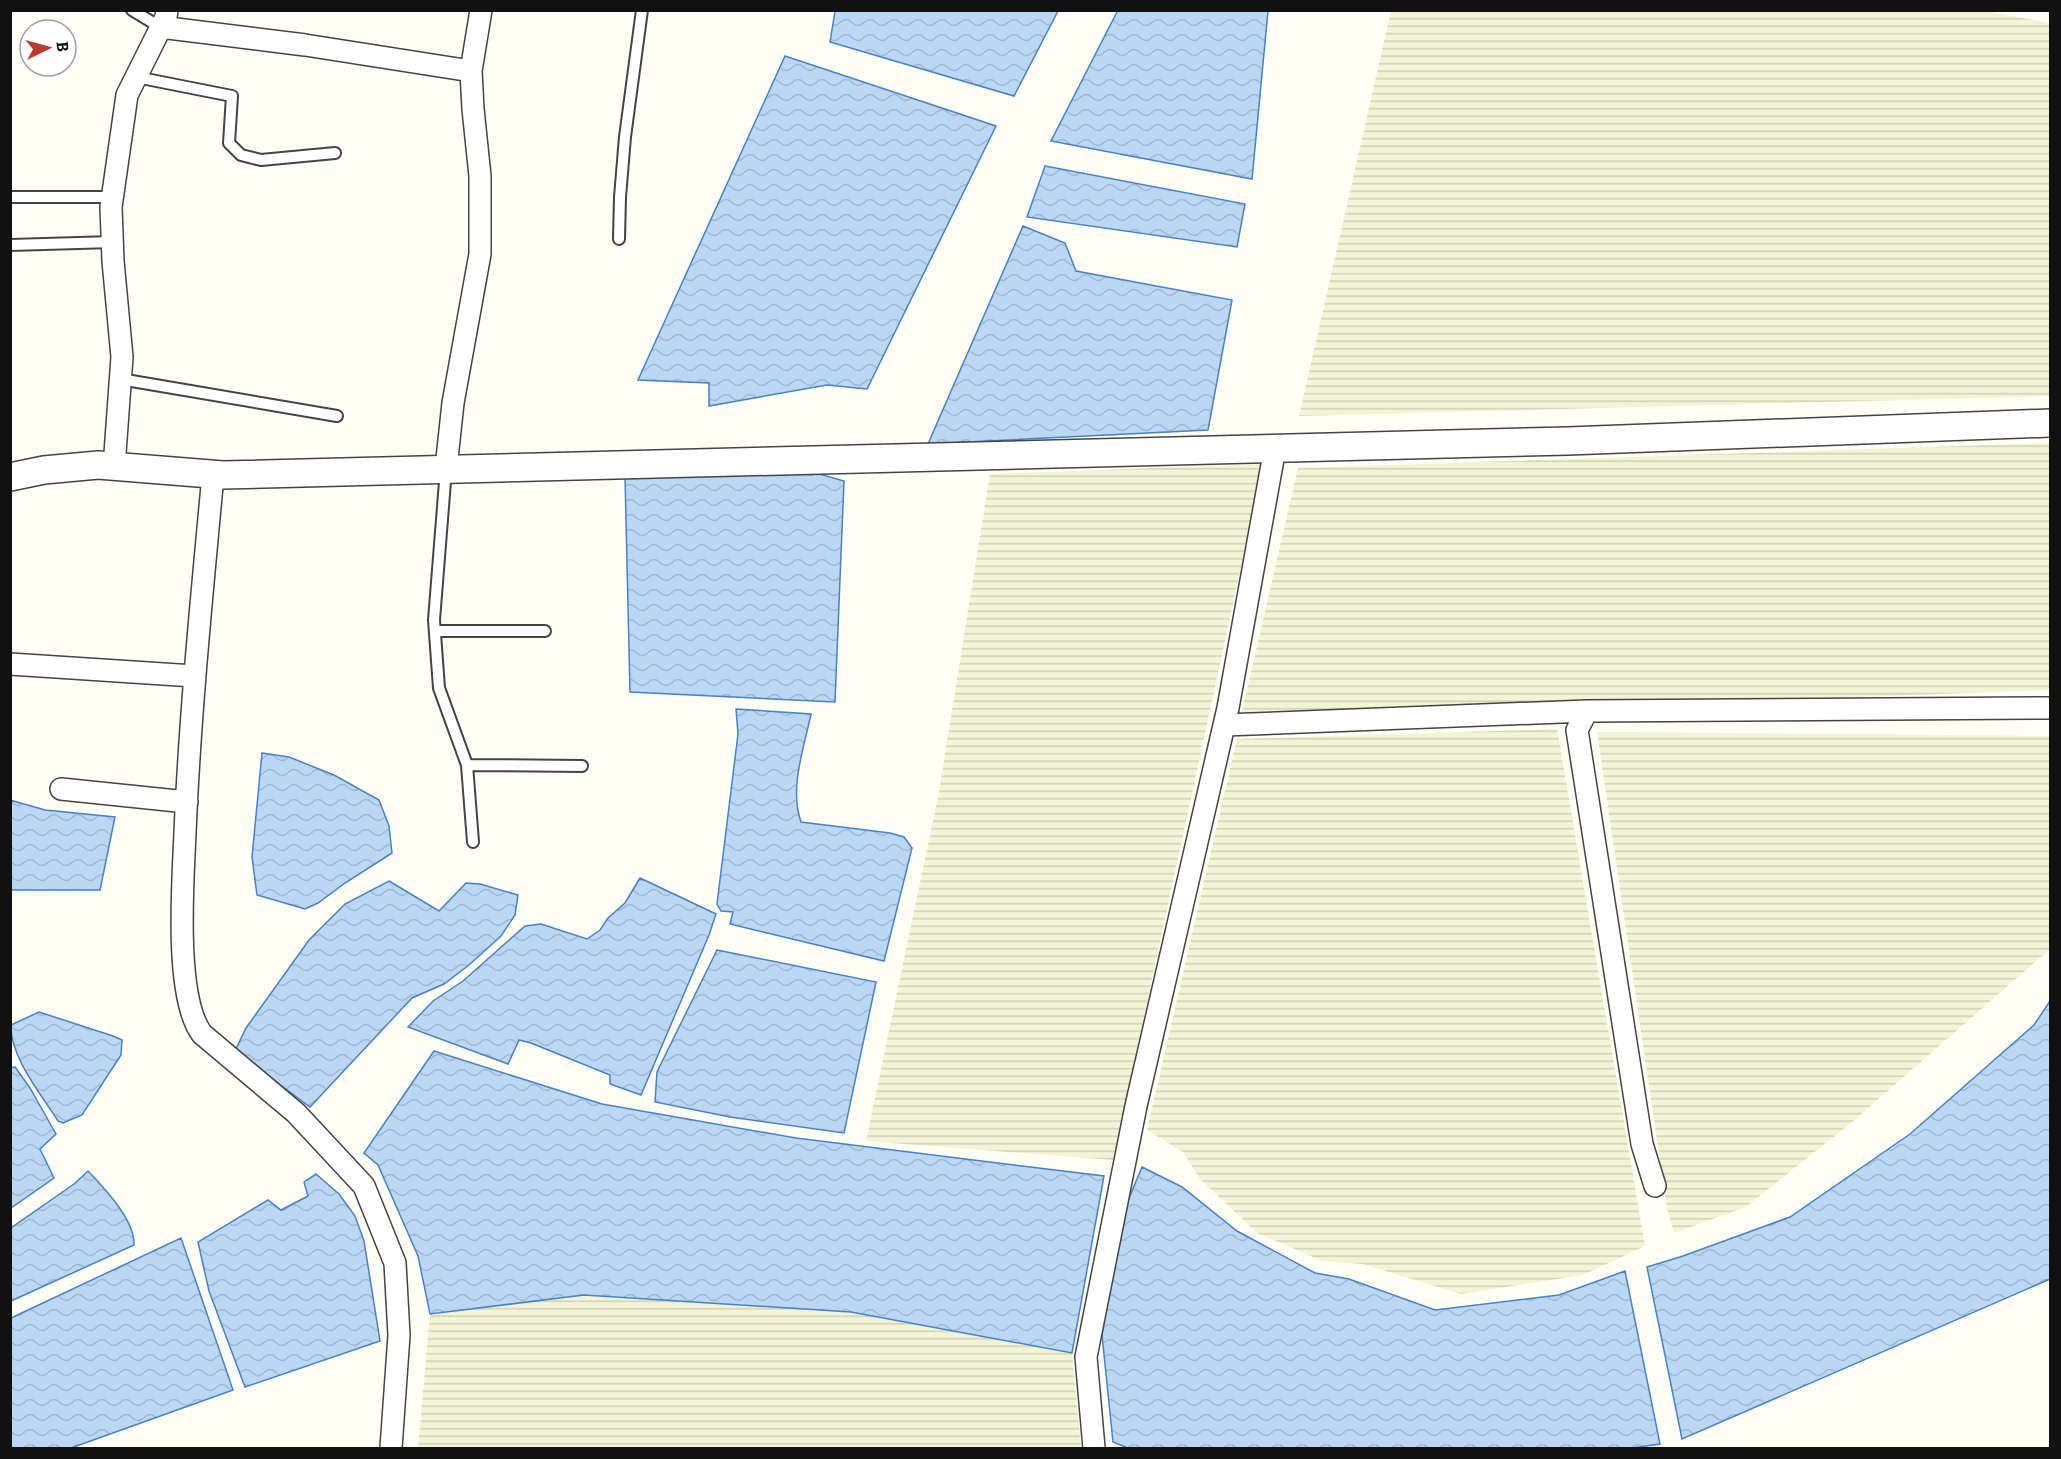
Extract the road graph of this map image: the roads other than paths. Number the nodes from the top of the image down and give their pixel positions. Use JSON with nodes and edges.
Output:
{"nodes":[{"id":1,"x":132,"y":10,"type":"edge"},
{"id":2,"x":481,"y":10,"type":"edge"},
{"id":3,"x":642,"y":10,"type":"edge"},
{"id":4,"x":164,"y":19,"type":"edge"},
{"id":5,"x":471,"y":71,"type":"junction"},
{"id":6,"x":136,"y":77,"type":"junction"},
{"id":7,"x":335,"y":153,"type":"dead end"},
{"id":8,"x":10,"y":197,"type":"edge"},
{"id":9,"x":113,"y":197,"type":"junction"},
{"id":10,"x":619,"y":239,"type":"dead end"},
{"id":11,"x":113,"y":242,"type":"junction"},
{"id":12,"x":10,"y":246,"type":"edge"},
{"id":13,"x":120,"y":379,"type":"junction"},
{"id":14,"x":337,"y":416,"type":"dead end"},
{"id":15,"x":2050,"y":423,"type":"edge"},
{"id":16,"x":1275,"y":448,"type":"junction"},
{"id":17,"x":114,"y":467,"type":"junction"},
{"id":18,"x":446,"y":468,"type":"junction"},
{"id":19,"x":213,"y":475,"type":"junction"},
{"id":20,"x":10,"y":477,"type":"edge"},
{"id":21,"x":435,"y":631,"type":"junction"},
{"id":22,"x":545,"y":631,"type":"dead end"},
{"id":23,"x":10,"y":664,"type":"edge"},
{"id":24,"x":194,"y":676,"type":"junction"},
{"id":25,"x":2050,"y":708,"type":"edge"},
{"id":26,"x":1587,"y":711,"type":"junction"},
{"id":27,"x":1224,"y":725,"type":"junction"},
{"id":28,"x":467,"y":765,"type":"junction"},
{"id":29,"x":582,"y":766,"type":"dead end"},
{"id":30,"x":60,"y":789,"type":"dead end"},
{"id":31,"x":187,"y":802,"type":"junction"},
{"id":32,"x":473,"y":842,"type":"dead end"},
{"id":33,"x":1654,"y":1186,"type":"dead end"},
{"id":34,"x":391,"y":1449,"type":"edge"},
{"id":35,"x":1094,"y":1449,"type":"edge"}],
"edges":[{"from":1,"to":4,"type":"lane"},
{"from":2,"to":5,"type":"street"},
{"from":3,"to":10,"type":"lane"},
{"from":4,"to":5,"type":"street"},
{"from":4,"to":6,"type":"street"},
{"from":5,"to":18,"type":"street"},
{"from":6,"to":7,"type":"lane"},
{"from":6,"to":9,"type":"street"},
{"from":8,"to":9,"type":"lane"},
{"from":9,"to":11,"type":"street"},
{"from":11,"to":12,"type":"lane"},
{"from":11,"to":13,"type":"street"},
{"from":13,"to":14,"type":"lane"},
{"from":13,"to":17,"type":"street"},
{"from":15,"to":16,"type":"street"},
{"from":16,"to":18,"type":"street"},
{"from":16,"to":27,"type":"street"},
{"from":17,"to":19,"type":"street"},
{"from":17,"to":20,"type":"street"},
{"from":18,"to":19,"type":"street"},
{"from":18,"to":21,"type":"lane"},
{"from":19,"to":24,"type":"street"},
{"from":21,"to":22,"type":"lane"},
{"from":21,"to":28,"type":"lane"},
{"from":23,"to":24,"type":"street"},
{"from":24,"to":31,"type":"street"},
{"from":25,"to":26,"type":"street"},
{"from":26,"to":27,"type":"street"},
{"from":26,"to":33,"type":"street"},
{"from":27,"to":35,"type":"street"},
{"from":28,"to":29,"type":"lane"},
{"from":28,"to":32,"type":"lane"},
{"from":30,"to":31,"type":"street"},
{"from":31,"to":34,"type":"street"}]}
